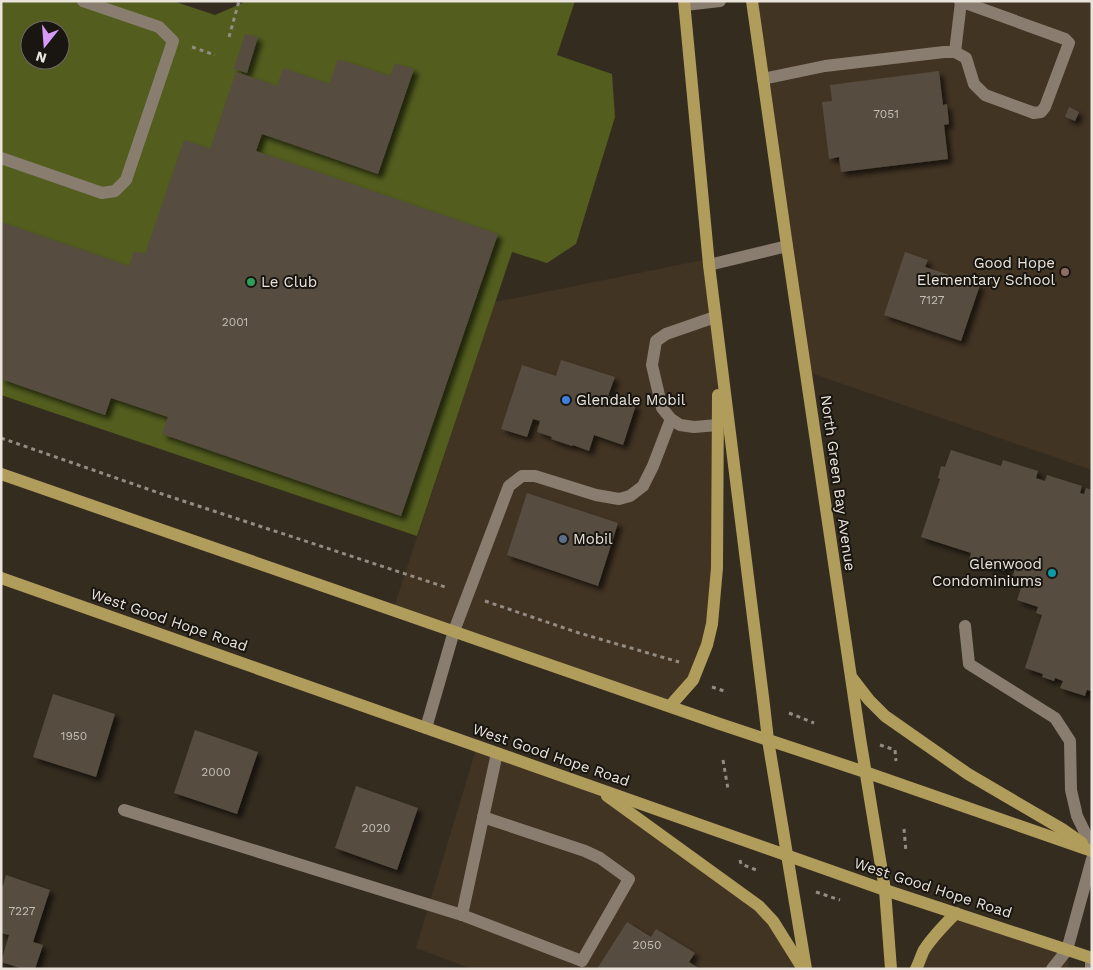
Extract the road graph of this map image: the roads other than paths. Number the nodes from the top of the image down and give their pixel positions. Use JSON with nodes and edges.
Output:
{"nodes":[{"id":1,"x":83,"y":1,"type":"edge"},
{"id":2,"x":720,"y":1,"type":"edge"},
{"id":3,"x":752,"y":1,"type":"edge"},
{"id":4,"x":961,"y":2,"type":"edge"},
{"id":5,"x":685,"y":3,"type":"edge"},
{"id":6,"x":955,"y":52,"type":"junction"},
{"id":7,"x":763,"y":79,"type":"junction"},
{"id":8,"x":1,"y":158,"type":"edge"},
{"id":9,"x":787,"y":246,"type":"junction"},
{"id":10,"x":709,"y":265,"type":"junction"},
{"id":11,"x":715,"y":317,"type":"junction"},
{"id":12,"x":719,"y":345,"type":"junction"},
{"id":13,"x":671,"y":418,"type":"junction"},
{"id":14,"x":718,"y":425,"type":"junction"},
{"id":15,"x":1,"y":474,"type":"edge"},
{"id":16,"x":1,"y":578,"type":"edge"},
{"id":17,"x":965,"y":626,"type":"dead end"},
{"id":18,"x":454,"y":631,"type":"junction"},
{"id":19,"x":850,"y":676,"type":"junction"},
{"id":20,"x":670,"y":706,"type":"junction"},
{"id":21,"x":426,"y":728,"type":"junction"},
{"id":22,"x":768,"y":740,"type":"junction"},
{"id":23,"x":497,"y":753,"type":"junction"},
{"id":24,"x":865,"y":772,"type":"junction"},
{"id":25,"x":595,"y":788,"type":"junction"},
{"id":26,"x":124,"y":810,"type":"dead end"},
{"id":27,"x":483,"y":817,"type":"junction"},
{"id":28,"x":1092,"y":849,"type":"edge"},
{"id":29,"x":788,"y":856,"type":"junction"},
{"id":30,"x":1092,"y":859,"type":"edge"},
{"id":31,"x":885,"y":890,"type":"junction"},
{"id":32,"x":956,"y":913,"type":"junction"},
{"id":33,"x":462,"y":915,"type":"junction"},
{"id":34,"x":1067,"y":950,"type":"junction"},
{"id":35,"x":1091,"y":961,"type":"edge"},
{"id":36,"x":804,"y":969,"type":"edge"},
{"id":37,"x":891,"y":969,"type":"edge"},
{"id":38,"x":916,"y":969,"type":"edge"},
{"id":39,"x":1052,"y":969,"type":"edge"}],
"edges":[{"from":1,"to":8,"type":"lane"},
{"from":2,"to":5,"type":"lane"},
{"from":3,"to":7,"type":"main road","name":"North Green Bay Avenue"},
{"from":4,"to":6,"type":"lane"},
{"from":4,"to":6,"type":"lane"},
{"from":5,"to":10,"type":"main road"},
{"from":6,"to":7,"type":"lane"},
{"from":7,"to":9,"type":"main road","name":"North Green Bay Avenue"},
{"from":9,"to":10,"type":"lane"},
{"from":9,"to":19,"type":"main road","name":"North Green Bay Avenue"},
{"from":10,"to":11,"type":"main road"},
{"from":11,"to":12,"type":"main road"},
{"from":11,"to":13,"type":"lane"},
{"from":12,"to":14,"type":"main road"},
{"from":12,"to":22,"type":"main road"},
{"from":13,"to":14,"type":"lane"},
{"from":13,"to":18,"type":"lane"},
{"from":14,"to":20,"type":"main road"},
{"from":15,"to":18,"type":"main road"},
{"from":16,"to":21,"type":"main road","name":"West Good Hope Road"},
{"from":17,"to":28,"type":"lane"},
{"from":18,"to":20,"type":"main road"},
{"from":18,"to":21,"type":"lane"},
{"from":19,"to":24,"type":"main road","name":"North Green Bay Avenue"},
{"from":19,"to":28,"type":"main road"},
{"from":20,"to":22,"type":"main road"},
{"from":21,"to":23,"type":"main road","name":"West Good Hope Road"},
{"from":22,"to":24,"type":"main road"},
{"from":22,"to":29,"type":"main road"},
{"from":23,"to":25,"type":"main road","name":"West Good Hope Road"},
{"from":23,"to":27,"type":"lane"},
{"from":24,"to":28,"type":"main road"},
{"from":24,"to":31,"type":"main road","name":"North Green Bay Avenue"},
{"from":25,"to":29,"type":"main road","name":"West Good Hope Road"},
{"from":25,"to":36,"type":"main road"},
{"from":26,"to":33,"type":"lane"},
{"from":27,"to":33,"type":"lane"},
{"from":27,"to":33,"type":"lane"},
{"from":29,"to":31,"type":"main road","name":"West Good Hope Road"},
{"from":29,"to":36,"type":"main road"},
{"from":30,"to":34,"type":"lane"},
{"from":31,"to":32,"type":"main road","name":"West Good Hope Road"},
{"from":31,"to":37,"type":"main road","name":"North Green Bay Avenue"},
{"from":32,"to":34,"type":"main road","name":"West Good Hope Road"},
{"from":32,"to":38,"type":"main road"},
{"from":34,"to":35,"type":"main road","name":"West Good Hope Road"},
{"from":34,"to":39,"type":"lane"}]}
